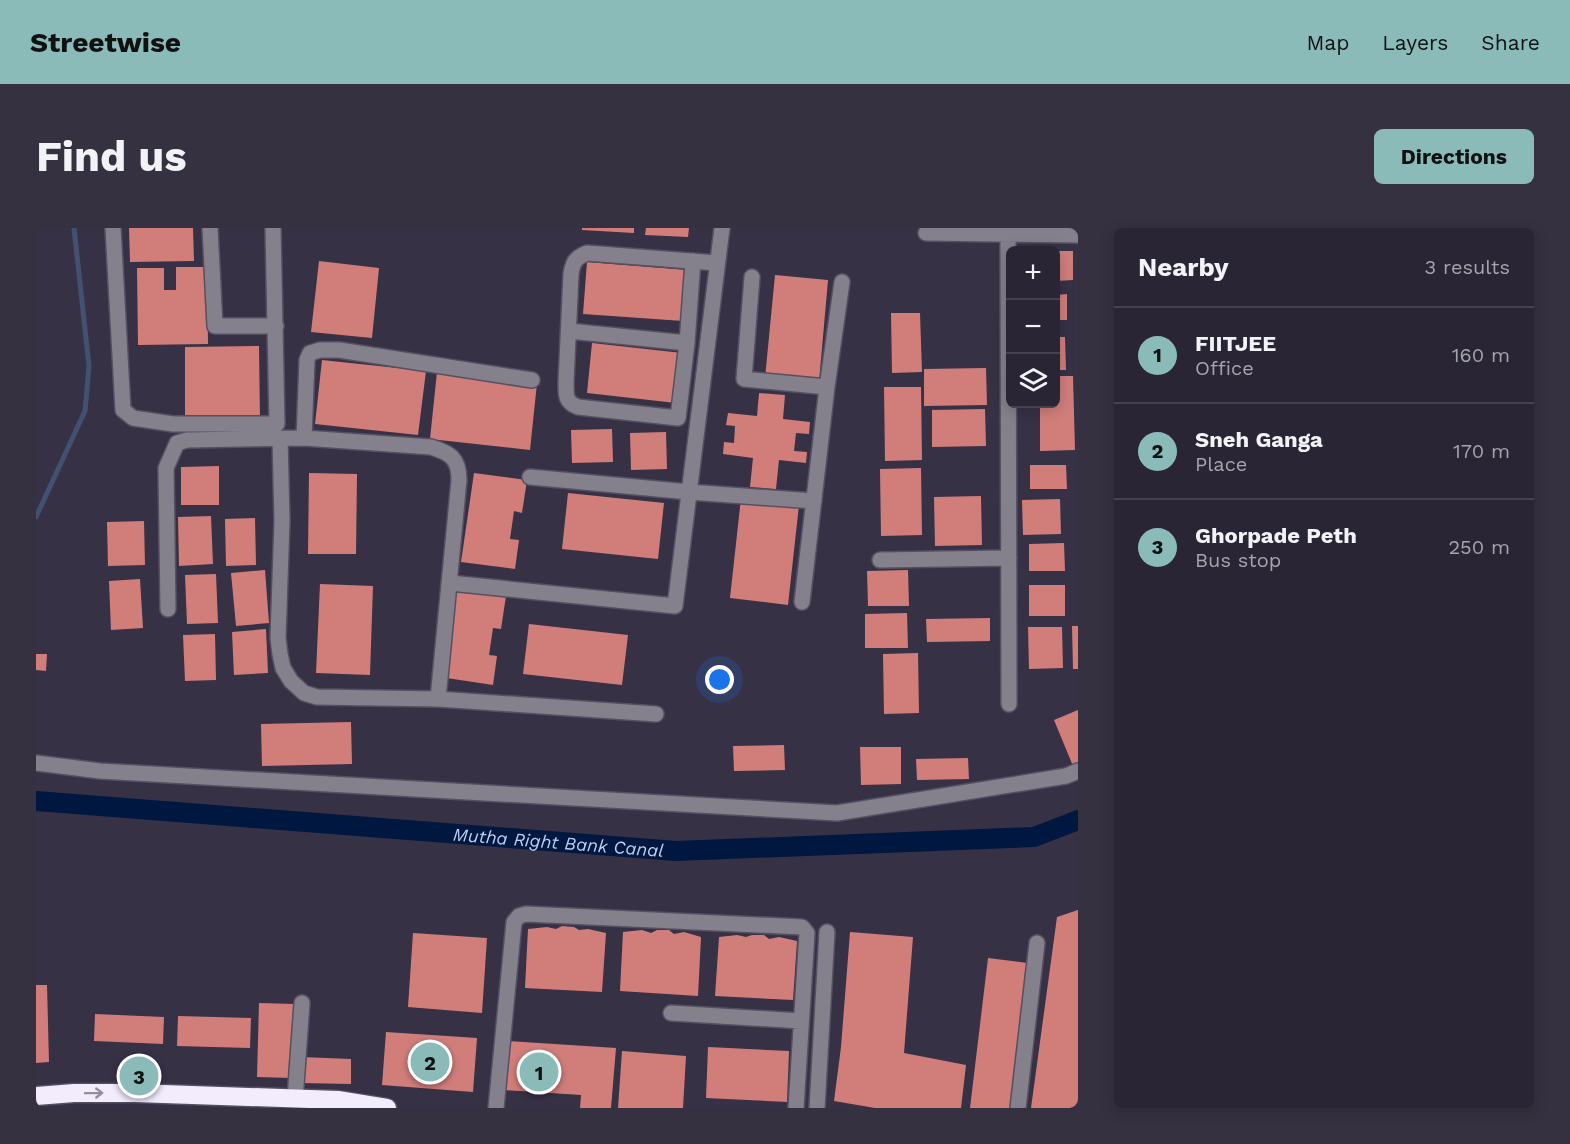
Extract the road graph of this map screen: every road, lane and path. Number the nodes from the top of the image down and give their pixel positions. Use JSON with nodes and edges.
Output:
{"nodes":[{"id":1,"x":113,"y":228,"type":"edge"},
{"id":2,"x":210,"y":228,"type":"edge"},
{"id":3,"x":273,"y":228,"type":"edge"},
{"id":4,"x":722,"y":228,"type":"edge"},
{"id":5,"x":926,"y":233,"type":"dead end"},
{"id":6,"x":1008,"y":234,"type":"junction"},
{"id":7,"x":1078,"y":235,"type":"edge"},
{"id":8,"x":693,"y":261,"type":"junction"},
{"id":9,"x":717,"y":263,"type":"junction"},
{"id":10,"x":752,"y":277,"type":"dead end"},
{"id":11,"x":842,"y":282,"type":"dead end"},
{"id":12,"x":276,"y":326,"type":"junction"},
{"id":13,"x":569,"y":331,"type":"junction"},
{"id":14,"x":687,"y":343,"type":"junction"},
{"id":15,"x":532,"y":380,"type":"dead end"},
{"id":16,"x":827,"y":387,"type":"junction"},
{"id":17,"x":280,"y":438,"type":"junction"},
{"id":18,"x":304,"y":438,"type":"junction"},
{"id":19,"x":530,"y":477,"type":"dead end"},
{"id":20,"x":689,"y":492,"type":"junction"},
{"id":21,"x":813,"y":501,"type":"junction"},
{"id":22,"x":1009,"y":558,"type":"junction"},
{"id":23,"x":880,"y":560,"type":"dead end"},
{"id":24,"x":450,"y":583,"type":"junction"},
{"id":25,"x":802,"y":602,"type":"dead end"},
{"id":26,"x":168,"y":609,"type":"dead end"},
{"id":27,"x":438,"y":699,"type":"junction"},
{"id":28,"x":1009,"y":704,"type":"dead end"},
{"id":29,"x":656,"y":714,"type":"dead end"},
{"id":30,"x":36,"y":763,"type":"edge"},
{"id":31,"x":1078,"y":771,"type":"edge"},
{"id":32,"x":827,"y":932,"type":"dead end"},
{"id":33,"x":1037,"y":944,"type":"dead end"},
{"id":34,"x":302,"y":1004,"type":"dead end"},
{"id":35,"x":671,"y":1013,"type":"dead end"},
{"id":36,"x":801,"y":1021,"type":"junction"},
{"id":37,"x":36,"y":1096,"type":"edge"},
{"id":38,"x":295,"y":1099,"type":"junction"},
{"id":39,"x":387,"y":1108,"type":"edge"},
{"id":40,"x":496,"y":1108,"type":"edge"},
{"id":41,"x":796,"y":1108,"type":"edge"},
{"id":42,"x":817,"y":1108,"type":"edge"},
{"id":43,"x":1018,"y":1108,"type":"edge"}],
"edges":[{"from":1,"to":12,"type":"street"},
{"from":2,"to":12,"type":"street"},
{"from":3,"to":12,"type":"street"},
{"from":4,"to":9,"type":"street"},
{"from":5,"to":6,"type":"street"},
{"from":6,"to":7,"type":"street"},
{"from":6,"to":22,"type":"street"},
{"from":8,"to":9,"type":"street"},
{"from":8,"to":13,"type":"street"},
{"from":8,"to":14,"type":"street"},
{"from":9,"to":20,"type":"street"},
{"from":10,"to":16,"type":"street"},
{"from":11,"to":16,"type":"street"},
{"from":13,"to":14,"type":"street"},
{"from":13,"to":14,"type":"street"},
{"from":15,"to":18,"type":"street"},
{"from":16,"to":21,"type":"street"},
{"from":17,"to":18,"type":"street"},
{"from":17,"to":26,"type":"street"},
{"from":17,"to":27,"type":"street"},
{"from":18,"to":24,"type":"street"},
{"from":19,"to":20,"type":"street"},
{"from":20,"to":21,"type":"street"},
{"from":20,"to":24,"type":"street"},
{"from":21,"to":25,"type":"street"},
{"from":22,"to":23,"type":"street"},
{"from":22,"to":28,"type":"street"},
{"from":24,"to":27,"type":"street"},
{"from":27,"to":29,"type":"street"},
{"from":30,"to":31,"type":"street"},
{"from":32,"to":42,"type":"street"},
{"from":33,"to":43,"type":"street"},
{"from":34,"to":38,"type":"street"},
{"from":35,"to":36,"type":"street"},
{"from":36,"to":40,"type":"street"},
{"from":36,"to":41,"type":"street"},
{"from":37,"to":38,"type":"highway","one_way":true},
{"from":38,"to":39,"type":"highway"}]}
